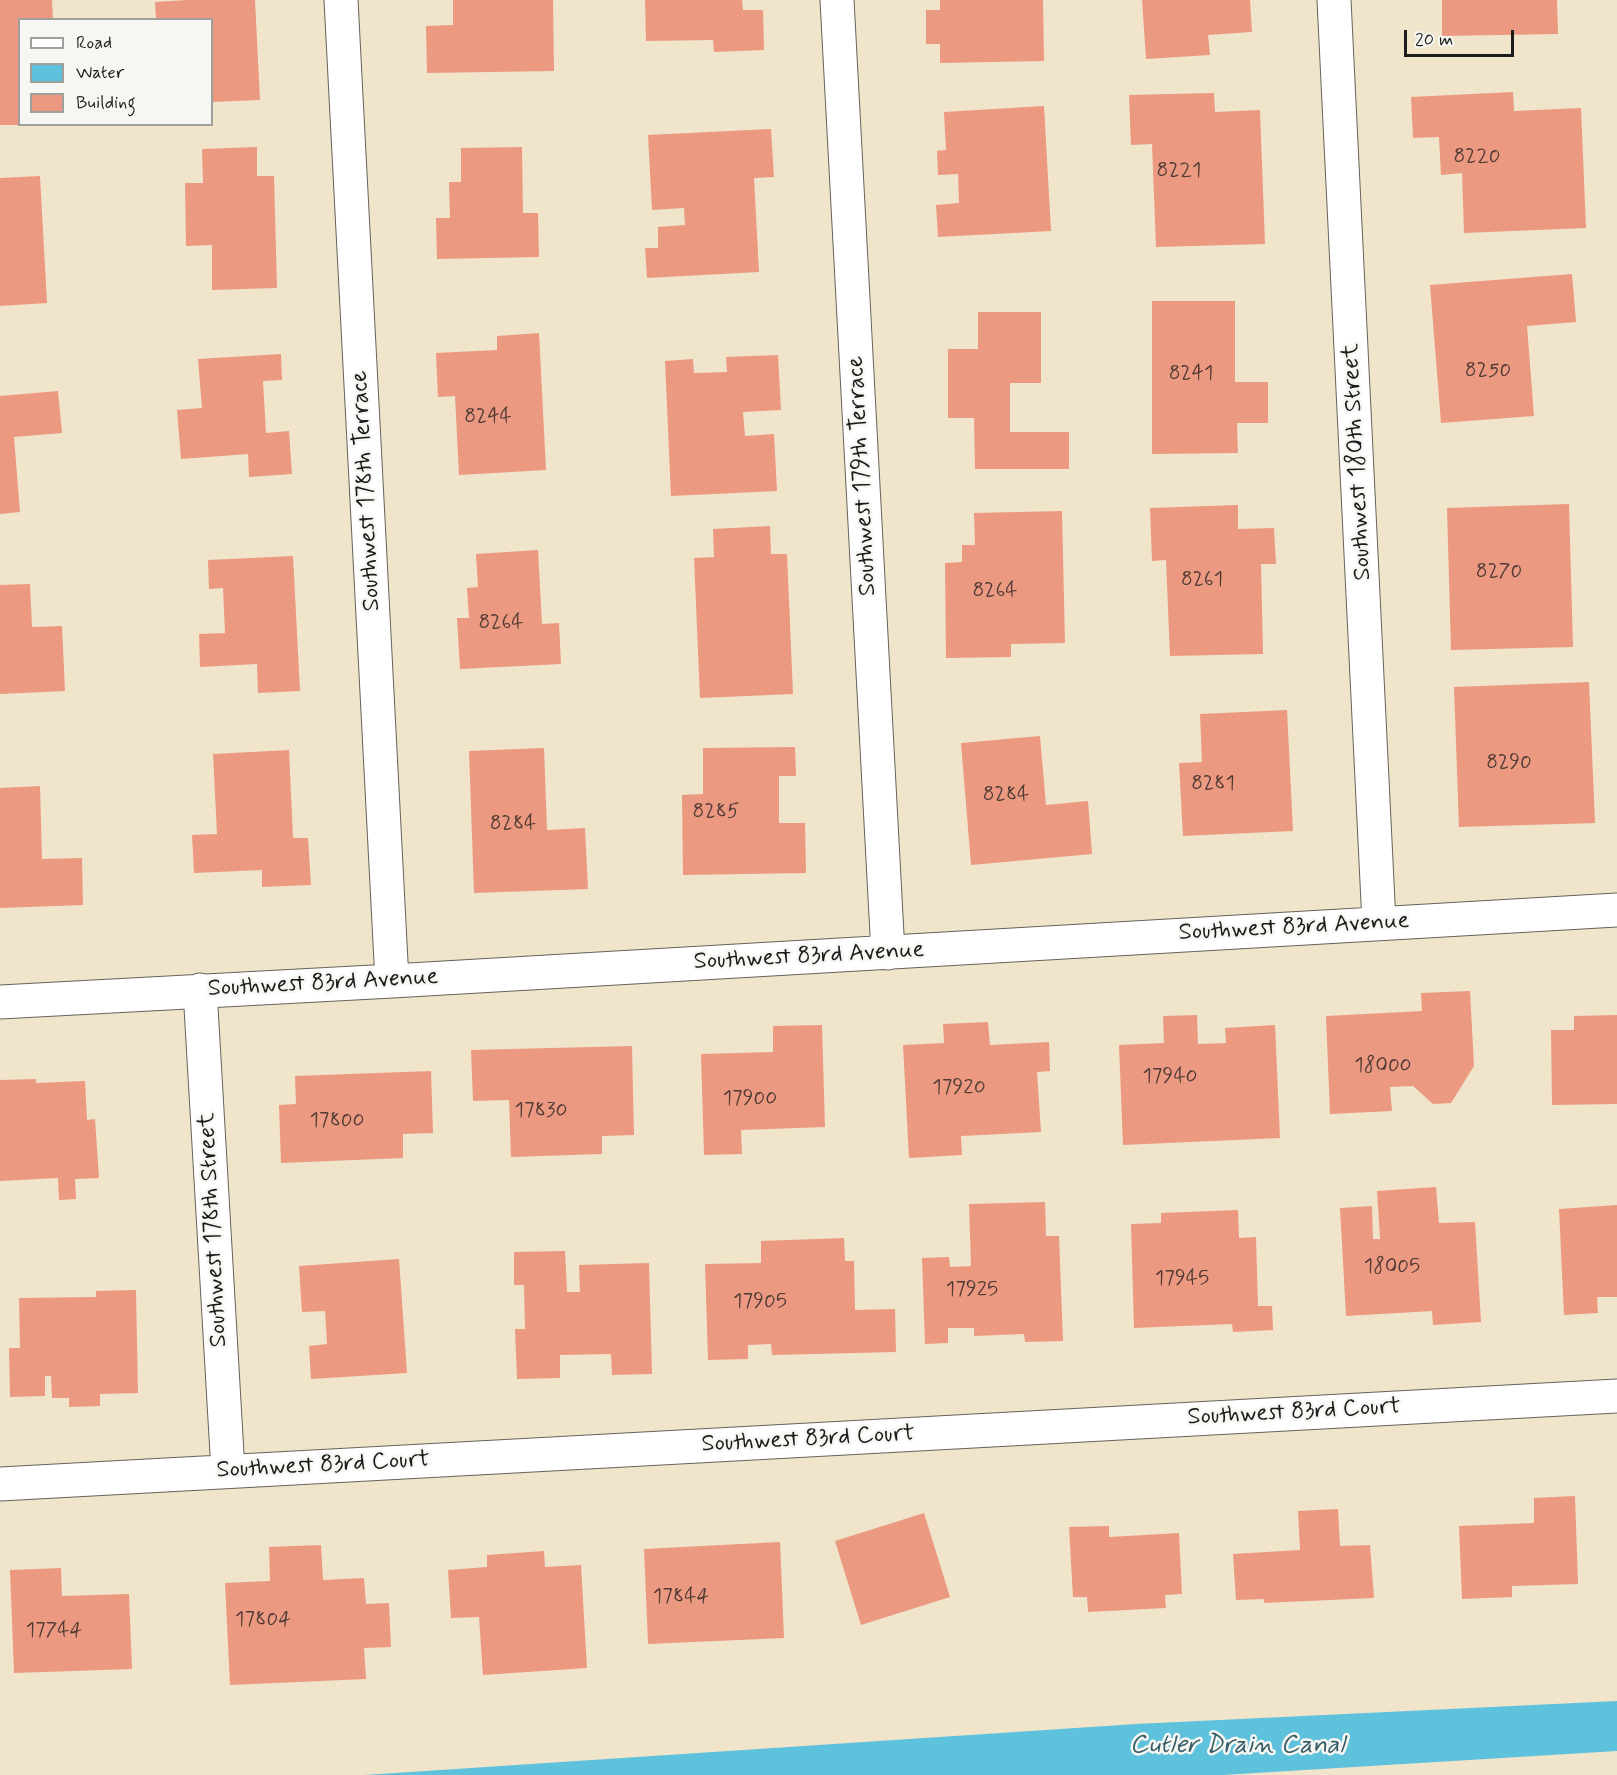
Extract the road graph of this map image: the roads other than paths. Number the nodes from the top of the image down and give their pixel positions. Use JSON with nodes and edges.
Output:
{"nodes":[{"id":1,"x":341,"y":0,"type":"edge"},
{"id":2,"x":837,"y":0,"type":"edge"},
{"id":3,"x":1334,"y":0,"type":"edge"},
{"id":4,"x":1617,"y":910,"type":"edge"},
{"id":5,"x":1379,"y":923,"type":"junction"},
{"id":6,"x":888,"y":953,"type":"junction"},
{"id":7,"x":392,"y":981,"type":"junction"},
{"id":8,"x":200,"y":990,"type":"junction"},
{"id":9,"x":0,"y":1002,"type":"edge"},
{"id":10,"x":1617,"y":1396,"type":"edge"},
{"id":11,"x":228,"y":1471,"type":"junction"},
{"id":12,"x":0,"y":1484,"type":"edge"}],
"edges":[{"from":1,"to":7,"type":"street","name":"Southwest 178th Terrace"},
{"from":2,"to":6,"type":"street","name":"Southwest 179th Terrace"},
{"from":3,"to":5,"type":"street","name":"Southwest 180th Street"},
{"from":4,"to":5,"type":"street","name":"Southwest 83rd Avenue"},
{"from":5,"to":6,"type":"street","name":"Southwest 83rd Avenue"},
{"from":6,"to":7,"type":"street","name":"Southwest 83rd Avenue"},
{"from":7,"to":8,"type":"street","name":"Southwest 83rd Avenue"},
{"from":8,"to":9,"type":"street","name":"Southwest 83rd Avenue"},
{"from":8,"to":11,"type":"street","name":"Southwest 178th Street"},
{"from":10,"to":11,"type":"street","name":"Southwest 83rd Court"},
{"from":11,"to":12,"type":"street","name":"Southwest 83rd Court"}]}
